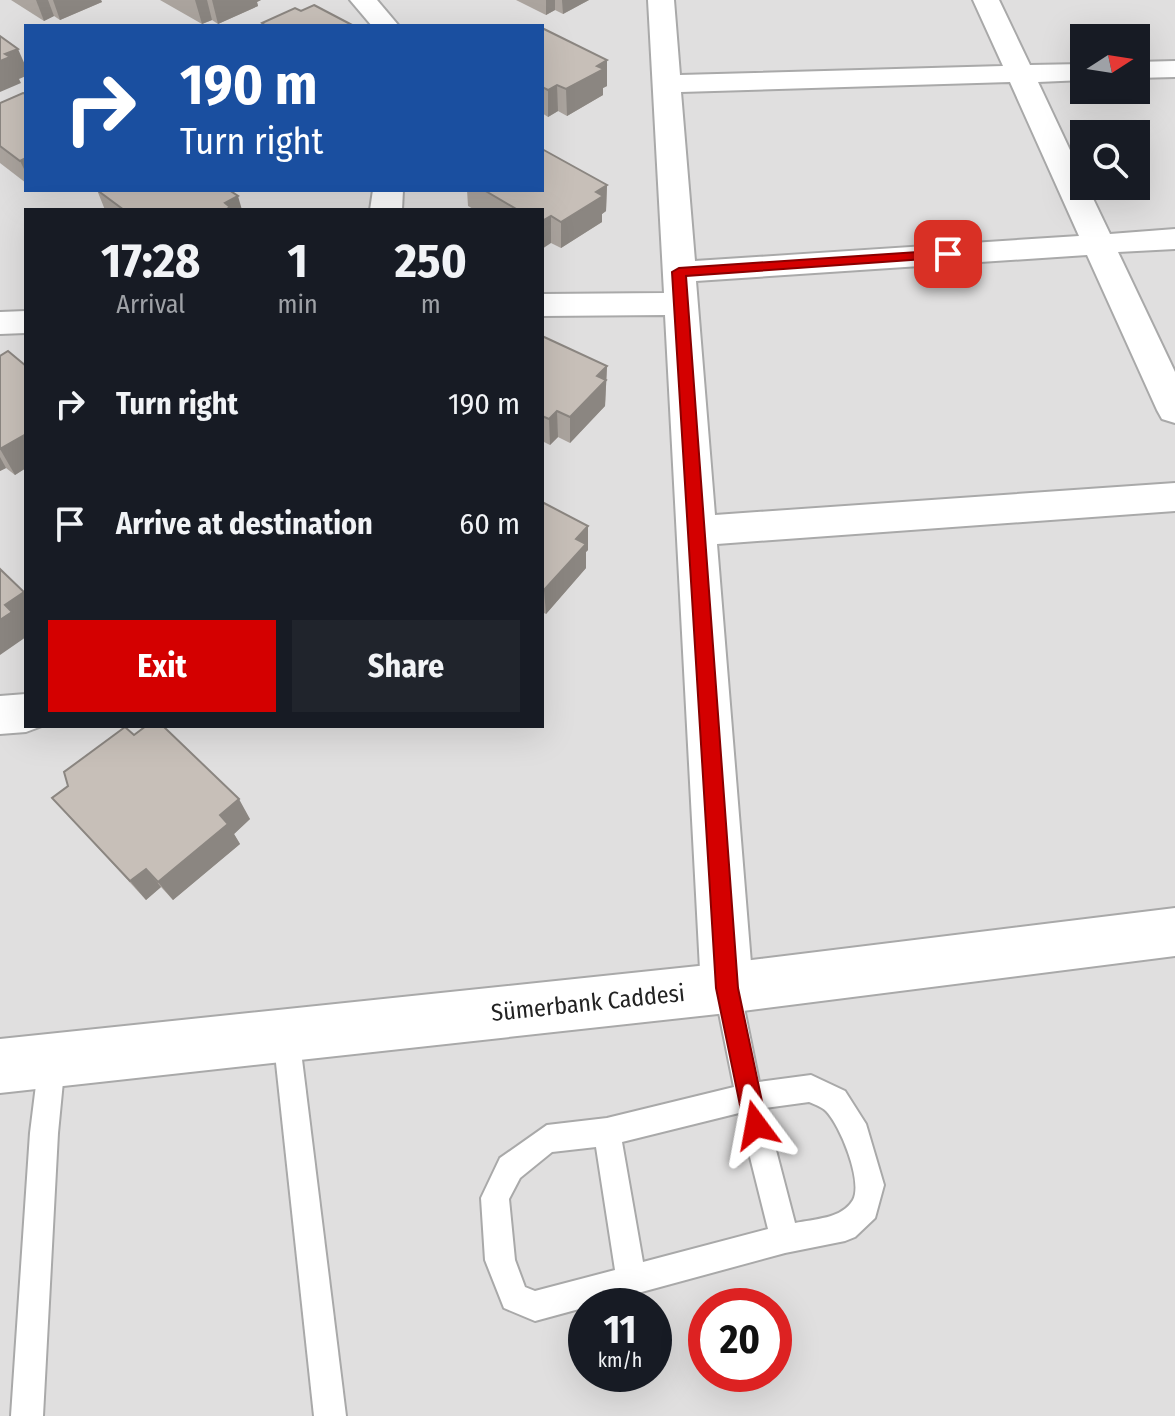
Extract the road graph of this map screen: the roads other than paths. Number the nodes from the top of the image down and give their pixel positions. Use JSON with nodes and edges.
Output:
{"nodes":[{"id":1,"x":363,"y":0,"type":"edge"},
{"id":2,"x":661,"y":0,"type":"edge"},
{"id":3,"x":986,"y":0,"type":"edge"},
{"id":4,"x":384,"y":24,"type":"edge"},
{"id":5,"x":1175,"y":69,"type":"edge"},
{"id":6,"x":1150,"y":70,"type":"edge"},
{"id":7,"x":1070,"y":72,"type":"edge"},
{"id":8,"x":1021,"y":74,"type":"junction"},
{"id":9,"x":666,"y":84,"type":"junction"},
{"id":10,"x":1175,"y":239,"type":"edge"},
{"id":11,"x":1097,"y":244,"type":"junction"},
{"id":12,"x":680,"y":288,"type":"junction"},
{"id":13,"x":544,"y":305,"type":"edge"},
{"id":14,"x":24,"y":322,"type":"edge"},
{"id":15,"x":0,"y":323,"type":"edge"},
{"id":16,"x":1175,"y":410,"type":"edge"},
{"id":17,"x":1175,"y":497,"type":"edge"},
{"id":18,"x":697,"y":531,"type":"junction"},
{"id":19,"x":24,"y":713,"type":"edge"},
{"id":20,"x":0,"y":715,"type":"edge"},
{"id":21,"x":1175,"y":932,"type":"edge"},
{"id":22,"x":727,"y":988,"type":"junction"},
{"id":23,"x":286,"y":1035,"type":"junction"},
{"id":24,"x":52,"y":1061,"type":"junction"},
{"id":25,"x":0,"y":1066,"type":"edge"},
{"id":26,"x":749,"y":1097,"type":"junction"},
{"id":27,"x":607,"y":1132,"type":"junction"},
{"id":28,"x":785,"y":1239,"type":"junction"},
{"id":29,"x":631,"y":1279,"type":"junction"},
{"id":30,"x":27,"y":1416,"type":"edge"},
{"id":31,"x":330,"y":1416,"type":"edge"}],
"edges":[{"from":1,"to":4,"type":"street"},
{"from":2,"to":9,"type":"street"},
{"from":3,"to":8,"type":"street"},
{"from":5,"to":6,"type":"street"},
{"from":7,"to":8,"type":"street"},
{"from":8,"to":9,"type":"street"},
{"from":8,"to":11,"type":"street"},
{"from":9,"to":12,"type":"street"},
{"from":10,"to":11,"type":"street"},
{"from":11,"to":12,"type":"street"},
{"from":11,"to":16,"type":"street"},
{"from":12,"to":13,"type":"street"},
{"from":12,"to":18,"type":"street"},
{"from":14,"to":15,"type":"street"},
{"from":17,"to":18,"type":"street"},
{"from":18,"to":22,"type":"street"},
{"from":19,"to":20,"type":"street"},
{"from":21,"to":22,"type":"street","name":"Sümerbank Caddesi"},
{"from":22,"to":23,"type":"street","name":"Sümerbank Caddesi"},
{"from":22,"to":26,"type":"lane"},
{"from":23,"to":24,"type":"street","name":"Sümerbank Caddesi"},
{"from":23,"to":31,"type":"lane"},
{"from":24,"to":25,"type":"street","name":"Sümerbank Caddesi"},
{"from":24,"to":30,"type":"lane"},
{"from":26,"to":27,"type":"lane"},
{"from":26,"to":28,"type":"lane"},
{"from":26,"to":28,"type":"lane"},
{"from":27,"to":29,"type":"lane"},
{"from":27,"to":29,"type":"lane"},
{"from":28,"to":29,"type":"lane"}]}
